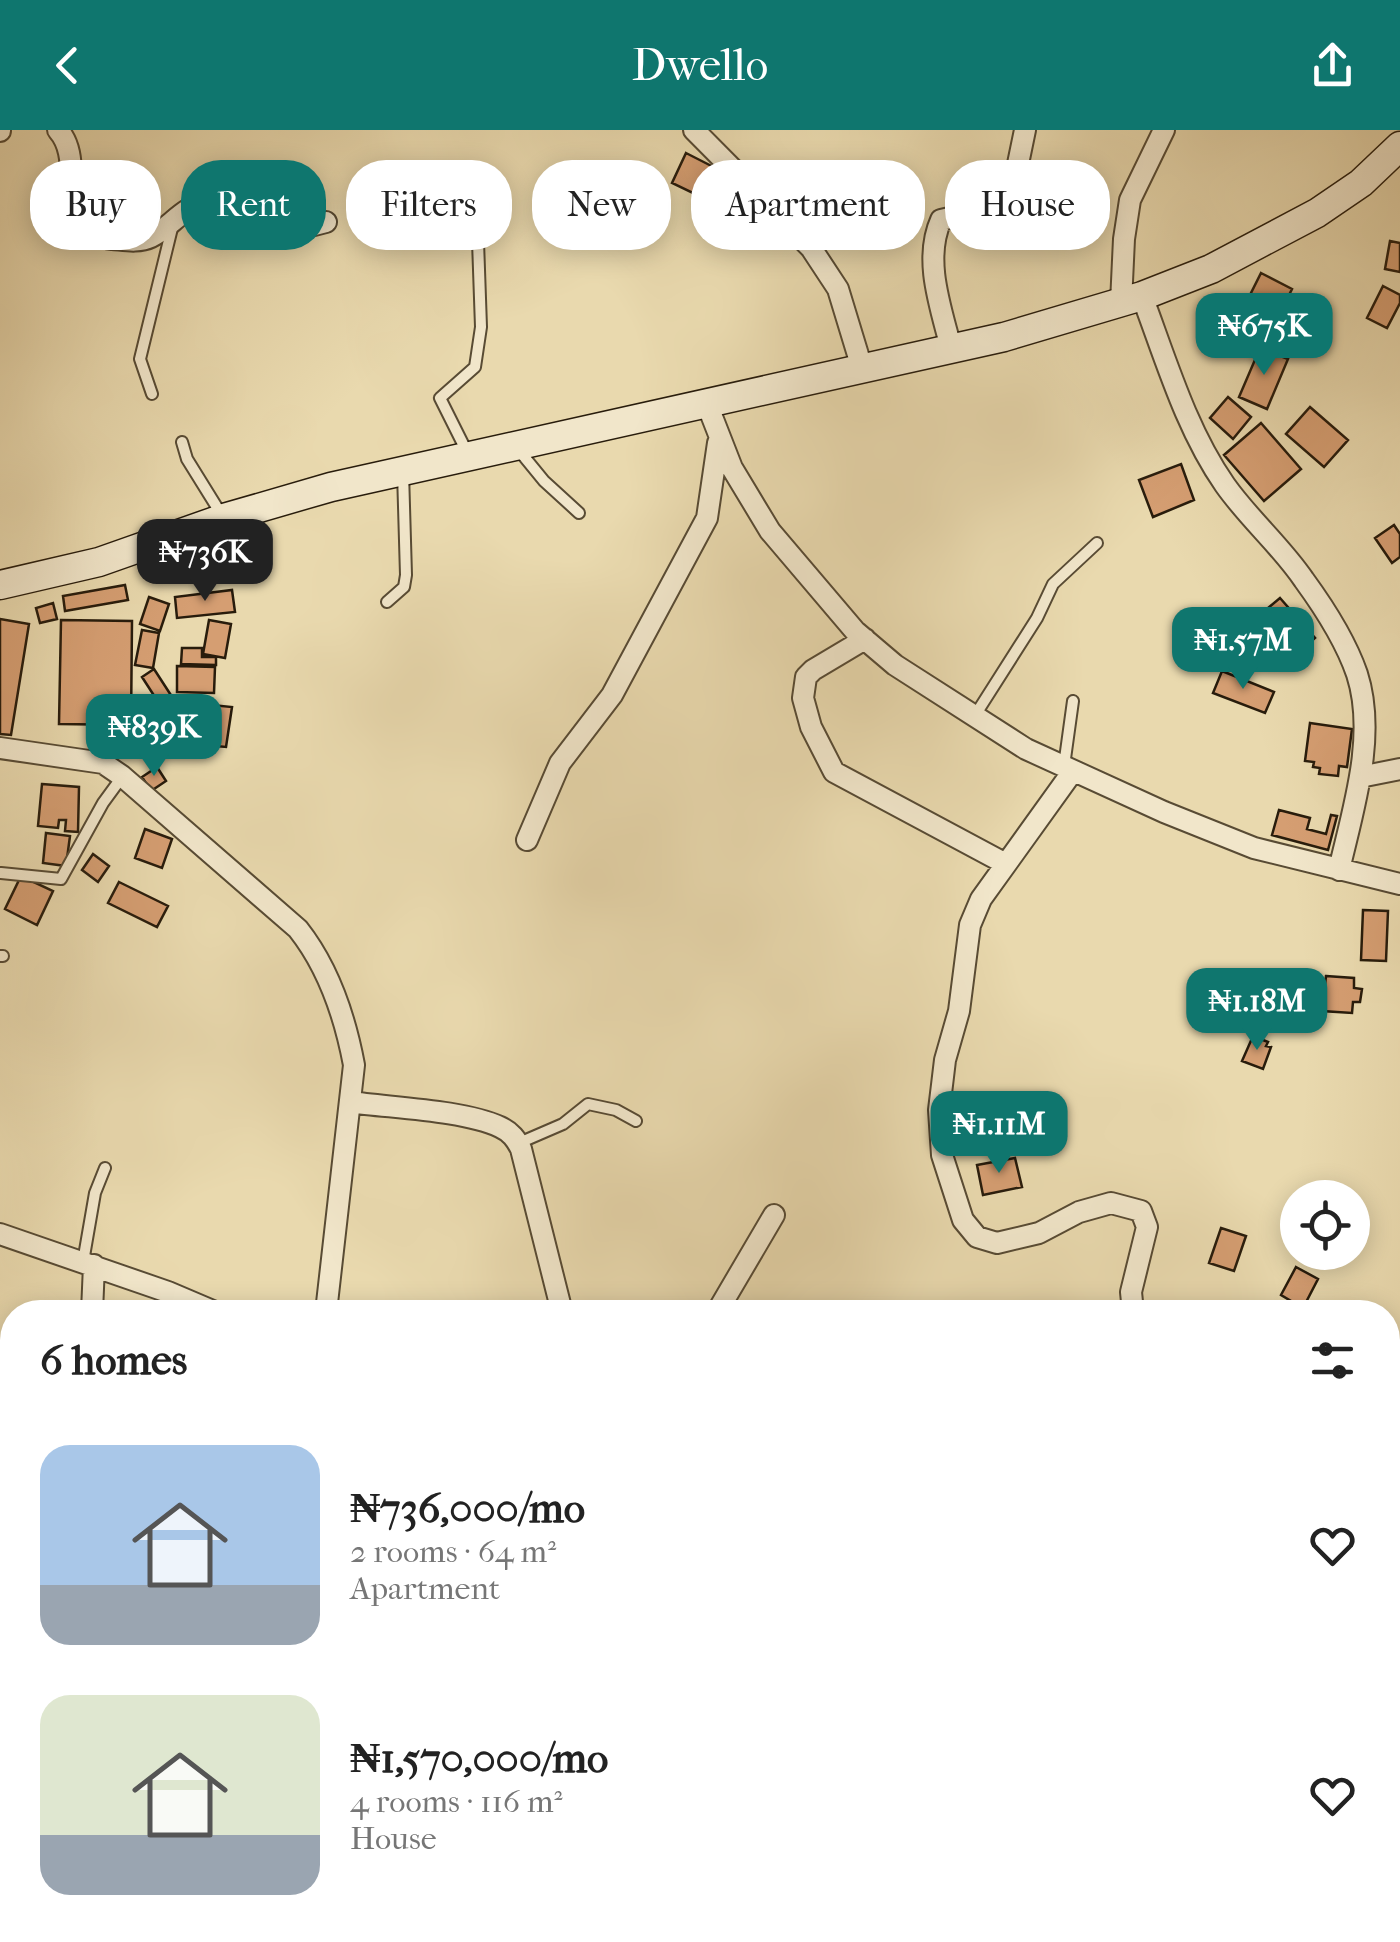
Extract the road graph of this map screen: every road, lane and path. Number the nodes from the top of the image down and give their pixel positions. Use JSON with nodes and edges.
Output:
{"nodes":[{"id":1,"x":58,"y":130,"type":"edge"},
{"id":2,"x":694,"y":130,"type":"edge"},
{"id":3,"x":1025,"y":130,"type":"edge"},
{"id":4,"x":1164,"y":130,"type":"edge"},
{"id":5,"x":1400,"y":146,"type":"edge"},
{"id":6,"x":1019,"y":160,"type":"edge"},
{"id":7,"x":181,"y":214,"type":"edge"},
{"id":8,"x":175,"y":218,"type":"junction"},
{"id":9,"x":945,"y":219,"type":"edge"},
{"id":10,"x":478,"y":250,"type":"edge"},
{"id":11,"x":1132,"y":300,"type":"junction"},
{"id":12,"x":951,"y":348,"type":"junction"},
{"id":13,"x":862,"y":368,"type":"junction"},
{"id":14,"x":152,"y":394,"type":"dead end"},
{"id":15,"x":707,"y":404,"type":"junction"},
{"id":16,"x":719,"y":441,"type":"junction"},
{"id":17,"x":182,"y":442,"type":"dead end"},
{"id":18,"x":517,"y":448,"type":"junction"},
{"id":19,"x":468,"y":458,"type":"junction"},
{"id":20,"x":403,"y":472,"type":"junction"},
{"id":21,"x":579,"y":513,"type":"dead end"},
{"id":22,"x":224,"y":518,"type":"junction"},
{"id":23,"x":1097,"y":543,"type":"dead end"},
{"id":24,"x":0,"y":585,"type":"edge"},
{"id":25,"x":387,"y":602,"type":"dead end"},
{"id":26,"x":864,"y":639,"type":"junction"},
{"id":27,"x":1074,"y":702,"type":"dead end"},
{"id":28,"x":973,"y":718,"type":"junction"},
{"id":29,"x":0,"y":748,"type":"edge"},
{"id":30,"x":1069,"y":769,"type":"junction"},
{"id":31,"x":1400,"y":769,"type":"edge"},
{"id":32,"x":122,"y":776,"type":"junction"},
{"id":33,"x":1360,"y":777,"type":"junction"},
{"id":34,"x":526,"y":840,"type":"dead end"},
{"id":35,"x":1006,"y":864,"type":"junction"},
{"id":36,"x":1339,"y":870,"type":"junction"},
{"id":37,"x":2,"y":873,"type":"edge"},
{"id":38,"x":1400,"y":884,"type":"edge"},
{"id":39,"x":350,"y":1102,"type":"junction"},
{"id":40,"x":636,"y":1121,"type":"dead end"},
{"id":41,"x":518,"y":1144,"type":"junction"},
{"id":42,"x":105,"y":1168,"type":"dead end"},
{"id":43,"x":774,"y":1216,"type":"dead end"},
{"id":44,"x":0,"y":1234,"type":"edge"},
{"id":45,"x":88,"y":1264,"type":"junction"},
{"id":46,"x":91,"y":1300,"type":"edge"},
{"id":47,"x":187,"y":1300,"type":"edge"},
{"id":48,"x":327,"y":1300,"type":"edge"},
{"id":49,"x":559,"y":1300,"type":"edge"},
{"id":50,"x":724,"y":1300,"type":"edge"},
{"id":51,"x":1132,"y":1300,"type":"edge"}],
"edges":[{"from":1,"to":8,"type":"street"},
{"from":2,"to":13,"type":"street"},
{"from":3,"to":6,"type":"street"},
{"from":4,"to":11,"type":"street"},
{"from":5,"to":11,"type":"main road"},
{"from":7,"to":8,"type":"street"},
{"from":8,"to":14,"type":"lane"},
{"from":9,"to":12,"type":"street"},
{"from":10,"to":19,"type":"lane"},
{"from":11,"to":12,"type":"main road"},
{"from":11,"to":33,"type":"street"},
{"from":12,"to":13,"type":"main road"},
{"from":13,"to":15,"type":"main road"},
{"from":15,"to":16,"type":"street"},
{"from":15,"to":18,"type":"main road"},
{"from":16,"to":26,"type":"street"},
{"from":16,"to":34,"type":"street"},
{"from":17,"to":22,"type":"lane"},
{"from":18,"to":19,"type":"main road"},
{"from":18,"to":21,"type":"lane"},
{"from":19,"to":20,"type":"main road"},
{"from":20,"to":22,"type":"main road"},
{"from":20,"to":25,"type":"lane"},
{"from":22,"to":24,"type":"main road"},
{"from":23,"to":28,"type":"lane"},
{"from":26,"to":28,"type":"street"},
{"from":26,"to":35,"type":"street"},
{"from":27,"to":30,"type":"lane"},
{"from":28,"to":30,"type":"street"},
{"from":29,"to":32,"type":"street"},
{"from":30,"to":35,"type":"street"},
{"from":30,"to":36,"type":"street"},
{"from":31,"to":33,"type":"street"},
{"from":32,"to":37,"type":"lane"},
{"from":32,"to":39,"type":"street"},
{"from":33,"to":36,"type":"street"},
{"from":35,"to":51,"type":"street"},
{"from":36,"to":38,"type":"street"},
{"from":39,"to":41,"type":"street"},
{"from":39,"to":48,"type":"street"},
{"from":40,"to":41,"type":"lane"},
{"from":41,"to":49,"type":"street"},
{"from":42,"to":45,"type":"lane"},
{"from":43,"to":50,"type":"street"},
{"from":44,"to":45,"type":"street"},
{"from":45,"to":46,"type":"street"},
{"from":45,"to":47,"type":"street"}]}
